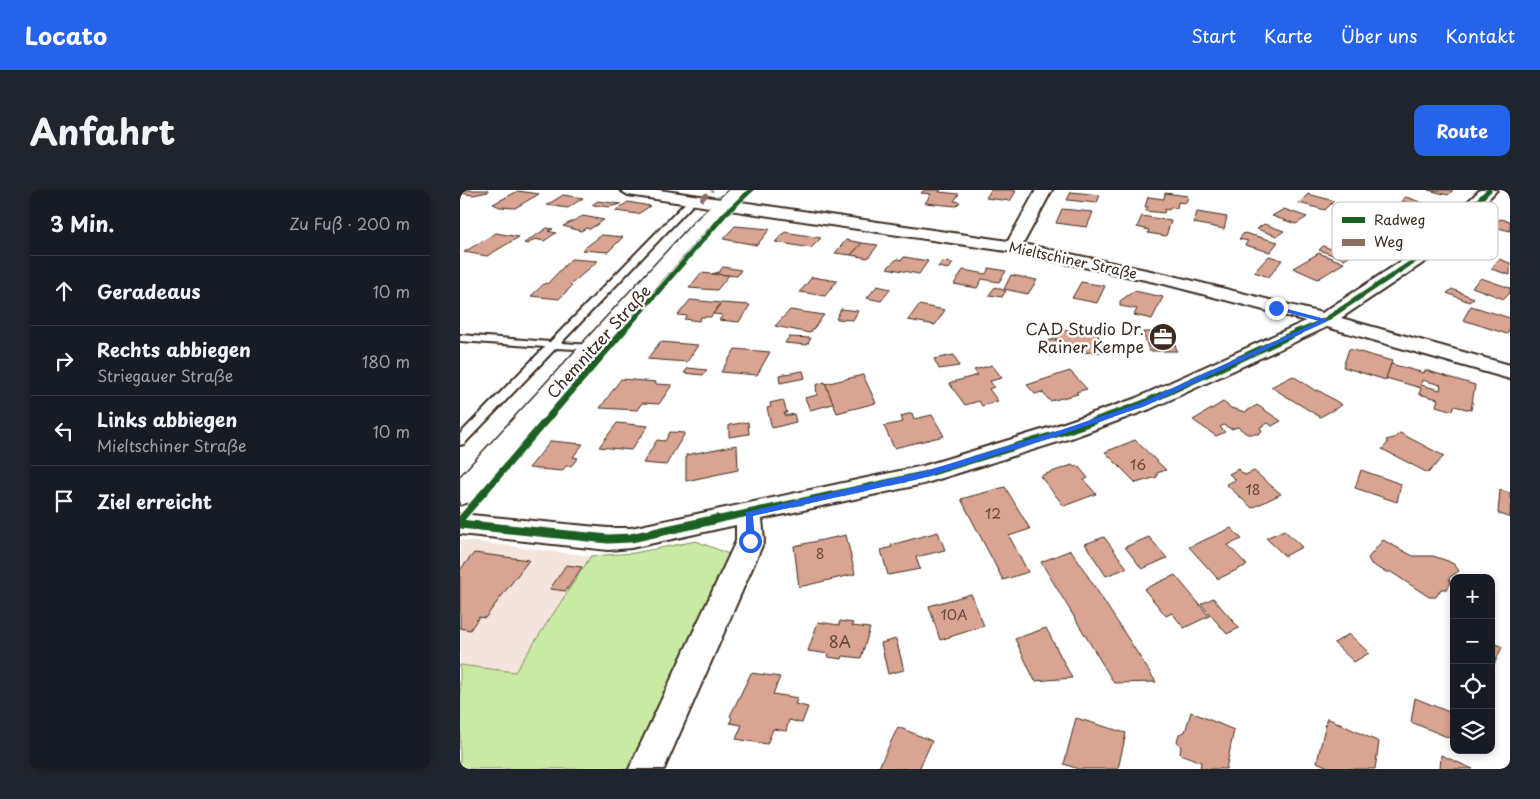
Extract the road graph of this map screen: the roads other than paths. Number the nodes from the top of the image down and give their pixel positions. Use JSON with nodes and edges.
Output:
{"nodes":[{"id":1,"x":628,"y":190,"type":"edge"},
{"id":2,"x":739,"y":190,"type":"edge"},
{"id":3,"x":1044,"y":190,"type":"edge"},
{"id":4,"x":1489,"y":190,"type":"edge"},
{"id":5,"x":707,"y":198,"type":"edge"},
{"id":6,"x":1477,"y":202,"type":"edge"},
{"id":7,"x":1013,"y":247,"type":"junction"},
{"id":8,"x":1415,"y":260,"type":"edge"},
{"id":9,"x":1325,"y":320,"type":"junction"},
{"id":10,"x":460,"y":338,"type":"edge"},
{"id":11,"x":553,"y":345,"type":"junction"},
{"id":12,"x":592,"y":348,"type":"junction"},
{"id":13,"x":1510,"y":372,"type":"edge"},
{"id":14,"x":460,"y":441,"type":"edge"},
{"id":15,"x":460,"y":494,"type":"edge"},
{"id":16,"x":749,"y":514,"type":"junction"},
{"id":17,"x":460,"y":524,"type":"edge"},
{"id":18,"x":646,"y":769,"type":"edge"}],
"edges":[{"from":1,"to":5,"type":"street","name":"Mieltschiner Straße"},
{"from":2,"to":5,"type":"main road","name":"Chemnitzer Straße"},
{"from":3,"to":7,"type":"street"},
{"from":4,"to":6,"type":"street"},
{"from":5,"to":7,"type":"street","name":"Mieltschiner Straße"},
{"from":5,"to":11,"type":"lane"},
{"from":5,"to":12,"type":"main road","name":"Chemnitzer Straße"},
{"from":7,"to":9,"type":"street","name":"Mieltschiner Straße"},
{"from":8,"to":9,"type":"street"},
{"from":9,"to":13,"type":"street","name":"Mieltschiner Straße"},
{"from":9,"to":16,"type":"street"},
{"from":10,"to":11,"type":"lane"},
{"from":11,"to":12,"type":"lane"},
{"from":11,"to":14,"type":"lane"},
{"from":12,"to":15,"type":"main road","name":"Chemnitzer Straße"},
{"from":16,"to":17,"type":"street"},
{"from":16,"to":18,"type":"street"}]}
